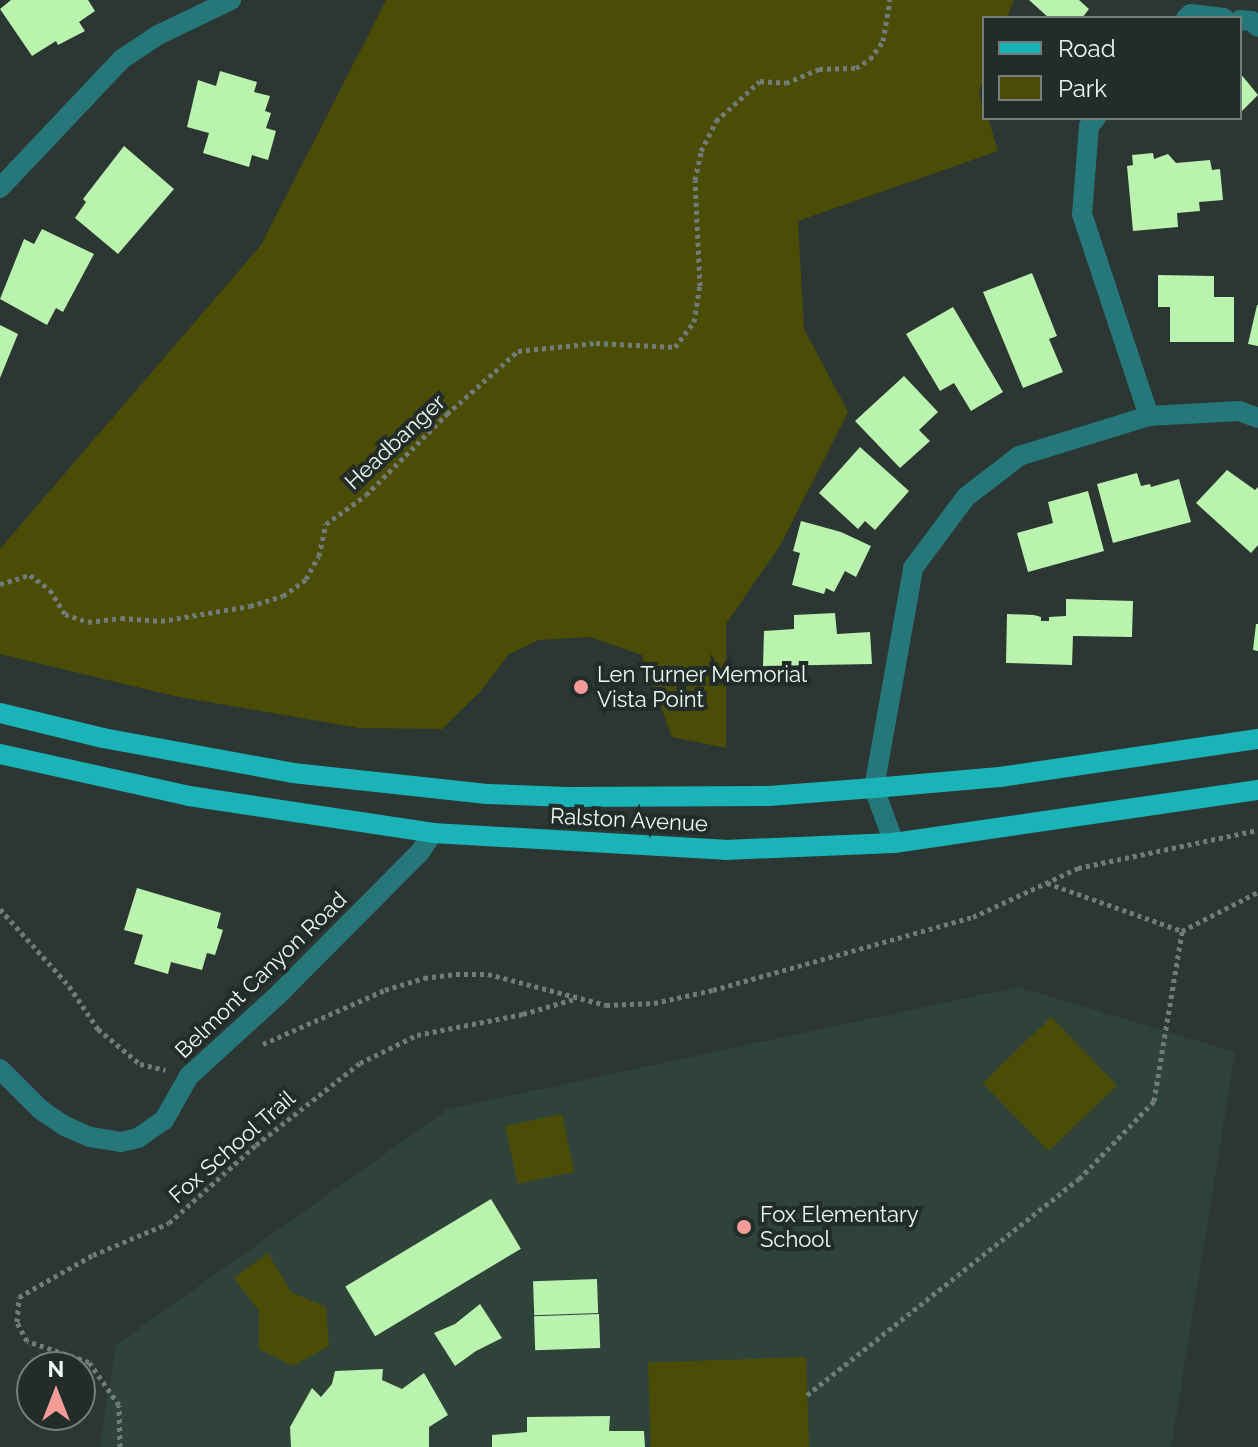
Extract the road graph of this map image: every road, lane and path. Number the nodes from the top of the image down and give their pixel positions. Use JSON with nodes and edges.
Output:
{"nodes":[{"id":1,"x":231,"y":0,"type":"edge"},
{"id":2,"x":890,"y":0,"type":"edge"},
{"id":3,"x":1094,"y":120,"type":"edge"},
{"id":4,"x":0,"y":188,"type":"edge"},
{"id":5,"x":1149,"y":416,"type":"junction"},
{"id":6,"x":1258,"y":418,"type":"edge"},
{"id":7,"x":0,"y":584,"type":"edge"},
{"id":8,"x":0,"y":713,"type":"edge"},
{"id":9,"x":1258,"y":739,"type":"edge"},
{"id":10,"x":0,"y":754,"type":"edge"},
{"id":11,"x":874,"y":788,"type":"junction"},
{"id":12,"x":1258,"y":790,"type":"edge"},
{"id":13,"x":1258,"y":830,"type":"edge"},
{"id":14,"x":433,"y":833,"type":"junction"},
{"id":15,"x":894,"y":843,"type":"junction"},
{"id":16,"x":1046,"y":883,"type":"junction"},
{"id":17,"x":1258,"y":892,"type":"edge"},
{"id":18,"x":0,"y":909,"type":"edge"},
{"id":19,"x":1182,"y":931,"type":"junction"},
{"id":20,"x":574,"y":999,"type":"junction"},
{"id":21,"x":261,"y":1045,"type":"dead end"},
{"id":22,"x":0,"y":1069,"type":"edge"},
{"id":23,"x":189,"y":1076,"type":"junction"},
{"id":24,"x":807,"y":1395,"type":"dead end"},
{"id":25,"x":120,"y":1447,"type":"edge"}],
"edges":[{"from":1,"to":4,"type":"street"},
{"from":2,"to":7,"type":"path","name":"Headbanger"},
{"from":3,"to":5,"type":"street"},
{"from":5,"to":6,"type":"street"},
{"from":5,"to":11,"type":"street"},
{"from":8,"to":11,"type":"main road","name":"Ralston Avenue"},
{"from":9,"to":11,"type":"main road","name":"Ralston Avenue"},
{"from":10,"to":14,"type":"main road","name":"Ralston Avenue"},
{"from":11,"to":15,"type":"street"},
{"from":12,"to":15,"type":"main road","name":"Ralston Avenue"},
{"from":13,"to":16,"type":"path"},
{"from":14,"to":15,"type":"main road","name":"Ralston Avenue"},
{"from":14,"to":23,"type":"street","name":"Belmont Canyon Road"},
{"from":16,"to":19,"type":"path"},
{"from":16,"to":20,"type":"path"},
{"from":17,"to":19,"type":"path"},
{"from":18,"to":23,"type":"path"},
{"from":19,"to":24,"type":"path"},
{"from":20,"to":21,"type":"path"},
{"from":20,"to":25,"type":"path","name":"Fox School Trail"},
{"from":22,"to":23,"type":"street","name":"Belmont Canyon Road"}]}
